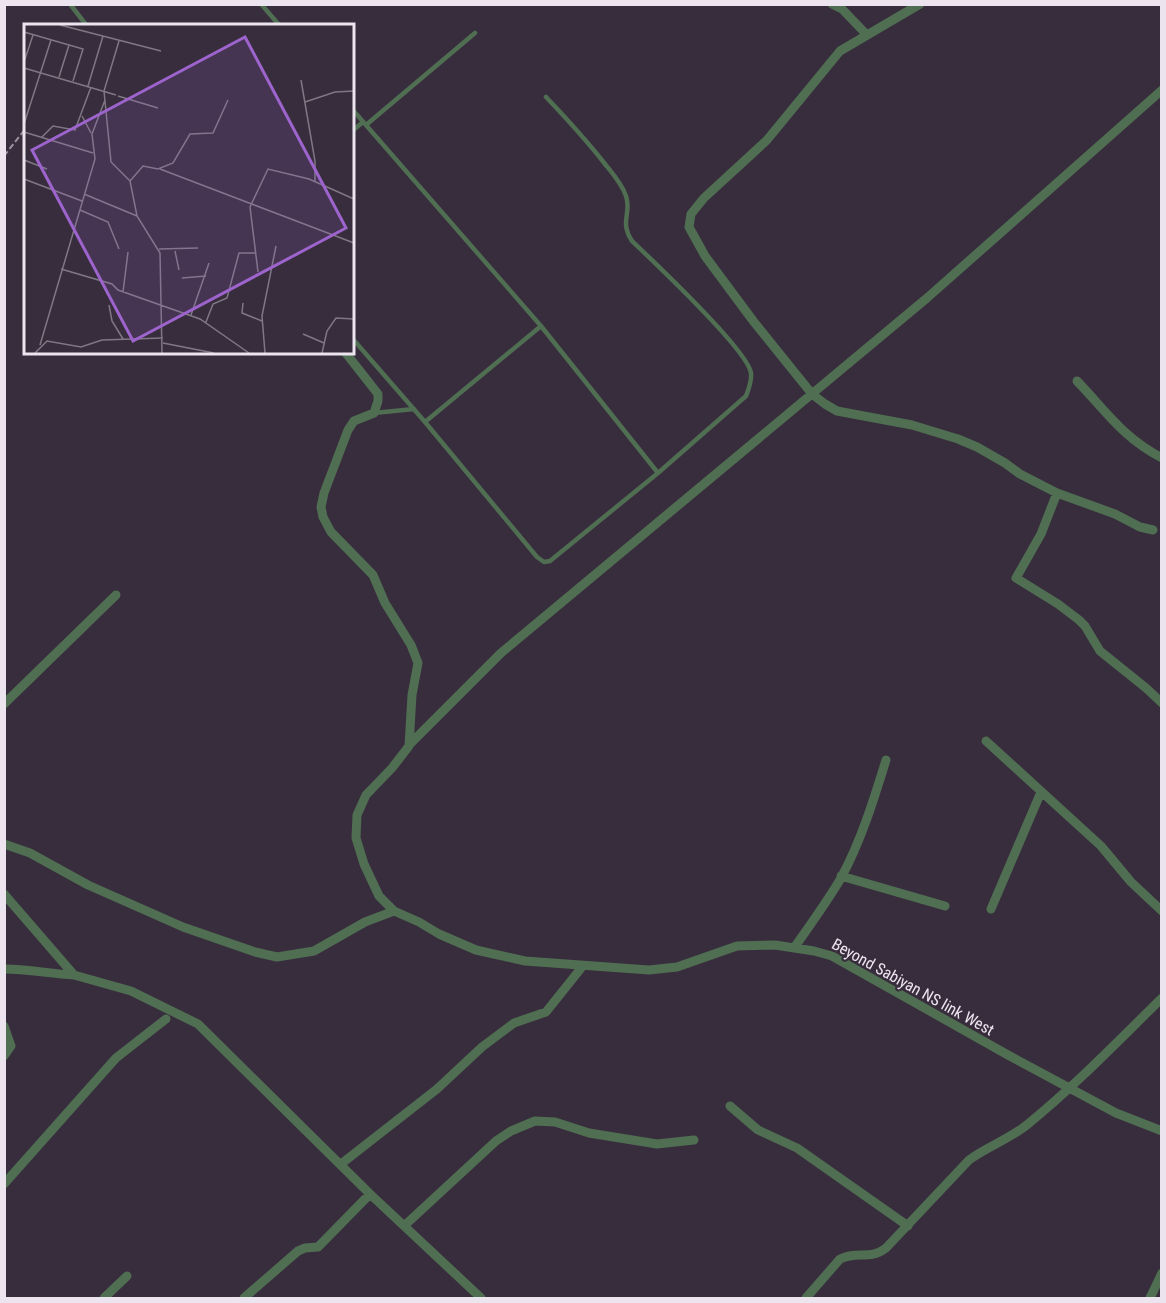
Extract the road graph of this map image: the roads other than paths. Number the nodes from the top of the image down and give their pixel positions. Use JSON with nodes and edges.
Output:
{"nodes":[{"id":1,"x":70,"y":4,"type":"edge"},
{"id":2,"x":261,"y":4,"type":"edge"},
{"id":3,"x":832,"y":4,"type":"edge"},
{"id":4,"x":920,"y":4,"type":"edge"},
{"id":5,"x":85,"y":24,"type":"edge"},
{"id":6,"x":278,"y":24,"type":"edge"},
{"id":7,"x":475,"y":33,"type":"dead end"},
{"id":8,"x":867,"y":35,"type":"junction"},
{"id":9,"x":1161,"y":90,"type":"edge"},
{"id":10,"x":546,"y":97,"type":"dead end"},
{"id":11,"x":354,"y":111,"type":"edge"},
{"id":12,"x":365,"y":123,"type":"junction"},
{"id":13,"x":354,"y":130,"type":"edge"},
{"id":14,"x":541,"y":326,"type":"junction"},
{"id":15,"x":354,"y":340,"type":"edge"},
{"id":16,"x":347,"y":354,"type":"edge"},
{"id":17,"x":1077,"y":381,"type":"dead end"},
{"id":18,"x":812,"y":394,"type":"junction"},
{"id":19,"x":414,"y":410,"type":"junction"},
{"id":20,"x":375,"y":413,"type":"junction"},
{"id":21,"x":425,"y":422,"type":"junction"},
{"id":22,"x":1161,"y":458,"type":"edge"},
{"id":23,"x":658,"y":472,"type":"junction"},
{"id":24,"x":1057,"y":493,"type":"junction"},
{"id":25,"x":1153,"y":530,"type":"dead end"},
{"id":26,"x":116,"y":595,"type":"dead end"},
{"id":27,"x":1161,"y":703,"type":"edge"},
{"id":28,"x":4,"y":704,"type":"edge"},
{"id":29,"x":987,"y":741,"type":"dead end"},
{"id":30,"x":410,"y":744,"type":"junction"},
{"id":31,"x":886,"y":760,"type":"dead end"},
{"id":32,"x":1041,"y":792,"type":"junction"},
{"id":33,"x":4,"y":844,"type":"edge"},
{"id":34,"x":841,"y":876,"type":"junction"},
{"id":35,"x":4,"y":894,"type":"edge"},
{"id":36,"x":945,"y":906,"type":"dead end"},
{"id":37,"x":991,"y":909,"type":"dead end"},
{"id":38,"x":394,"y":911,"type":"junction"},
{"id":39,"x":1161,"y":911,"type":"edge"},
{"id":40,"x":794,"y":948,"type":"junction"},
{"id":41,"x":582,"y":967,"type":"junction"},
{"id":42,"x":4,"y":969,"type":"edge"},
{"id":43,"x":74,"y":975,"type":"junction"},
{"id":44,"x":1161,"y":998,"type":"edge"},
{"id":45,"x":166,"y":1019,"type":"dead end"},
{"id":46,"x":4,"y":1026,"type":"edge"},
{"id":47,"x":4,"y":1056,"type":"edge"},
{"id":48,"x":1071,"y":1088,"type":"junction"},
{"id":49,"x":730,"y":1106,"type":"dead end"},
{"id":50,"x":1161,"y":1131,"type":"edge"},
{"id":51,"x":693,"y":1140,"type":"dead end"},
{"id":52,"x":341,"y":1164,"type":"junction"},
{"id":53,"x":4,"y":1184,"type":"edge"},
{"id":54,"x":370,"y":1194,"type":"junction"},
{"id":55,"x":404,"y":1226,"type":"junction"},
{"id":56,"x":908,"y":1226,"type":"junction"},
{"id":57,"x":1161,"y":1274,"type":"edge"},
{"id":58,"x":127,"y":1276,"type":"dead end"},
{"id":59,"x":104,"y":1299,"type":"edge"},
{"id":60,"x":244,"y":1299,"type":"edge"},
{"id":61,"x":481,"y":1299,"type":"edge"},
{"id":62,"x":806,"y":1299,"type":"edge"},
{"id":63,"x":1150,"y":1299,"type":"edge"}],
"edges":[{"from":1,"to":5,"type":"lane"},
{"from":2,"to":6,"type":"lane"},
{"from":3,"to":8,"type":"street"},
{"from":4,"to":8,"type":"street"},
{"from":7,"to":12,"type":"lane"},
{"from":8,"to":18,"type":"street"},
{"from":9,"to":18,"type":"street"},
{"from":10,"to":23,"type":"lane"},
{"from":11,"to":12,"type":"lane"},
{"from":12,"to":13,"type":"lane"},
{"from":12,"to":14,"type":"lane"},
{"from":14,"to":21,"type":"lane"},
{"from":14,"to":23,"type":"lane"},
{"from":15,"to":19,"type":"lane"},
{"from":16,"to":20,"type":"street"},
{"from":17,"to":22,"type":"street"},
{"from":18,"to":24,"type":"street"},
{"from":18,"to":30,"type":"street"},
{"from":19,"to":20,"type":"lane"},
{"from":19,"to":21,"type":"lane"},
{"from":20,"to":30,"type":"street"},
{"from":21,"to":23,"type":"lane"},
{"from":24,"to":25,"type":"street"},
{"from":24,"to":27,"type":"street"},
{"from":26,"to":28,"type":"street"},
{"from":29,"to":32,"type":"street"},
{"from":30,"to":38,"type":"street"},
{"from":31,"to":34,"type":"street"},
{"from":32,"to":37,"type":"street"},
{"from":32,"to":39,"type":"street"},
{"from":33,"to":38,"type":"street"},
{"from":34,"to":36,"type":"street"},
{"from":34,"to":40,"type":"street"},
{"from":35,"to":43,"type":"street"},
{"from":38,"to":41,"type":"street","name":"Beyond Sabiyan NS link West"},
{"from":40,"to":41,"type":"street","name":"Beyond Sabiyan NS link West"},
{"from":40,"to":48,"type":"street","name":"Beyond Sabiyan NS link West"},
{"from":41,"to":52,"type":"street"},
{"from":42,"to":43,"type":"street"},
{"from":43,"to":52,"type":"street"},
{"from":44,"to":48,"type":"street"},
{"from":45,"to":53,"type":"street"},
{"from":46,"to":47,"type":"street"},
{"from":48,"to":50,"type":"street","name":"Beyond Sabiyan NS link West"},
{"from":48,"to":56,"type":"street"},
{"from":49,"to":56,"type":"street"},
{"from":51,"to":55,"type":"street"},
{"from":52,"to":54,"type":"street"},
{"from":54,"to":55,"type":"street"},
{"from":54,"to":60,"type":"street"},
{"from":55,"to":61,"type":"street"},
{"from":56,"to":62,"type":"street"},
{"from":57,"to":63,"type":"street"},
{"from":58,"to":59,"type":"street"}]}
